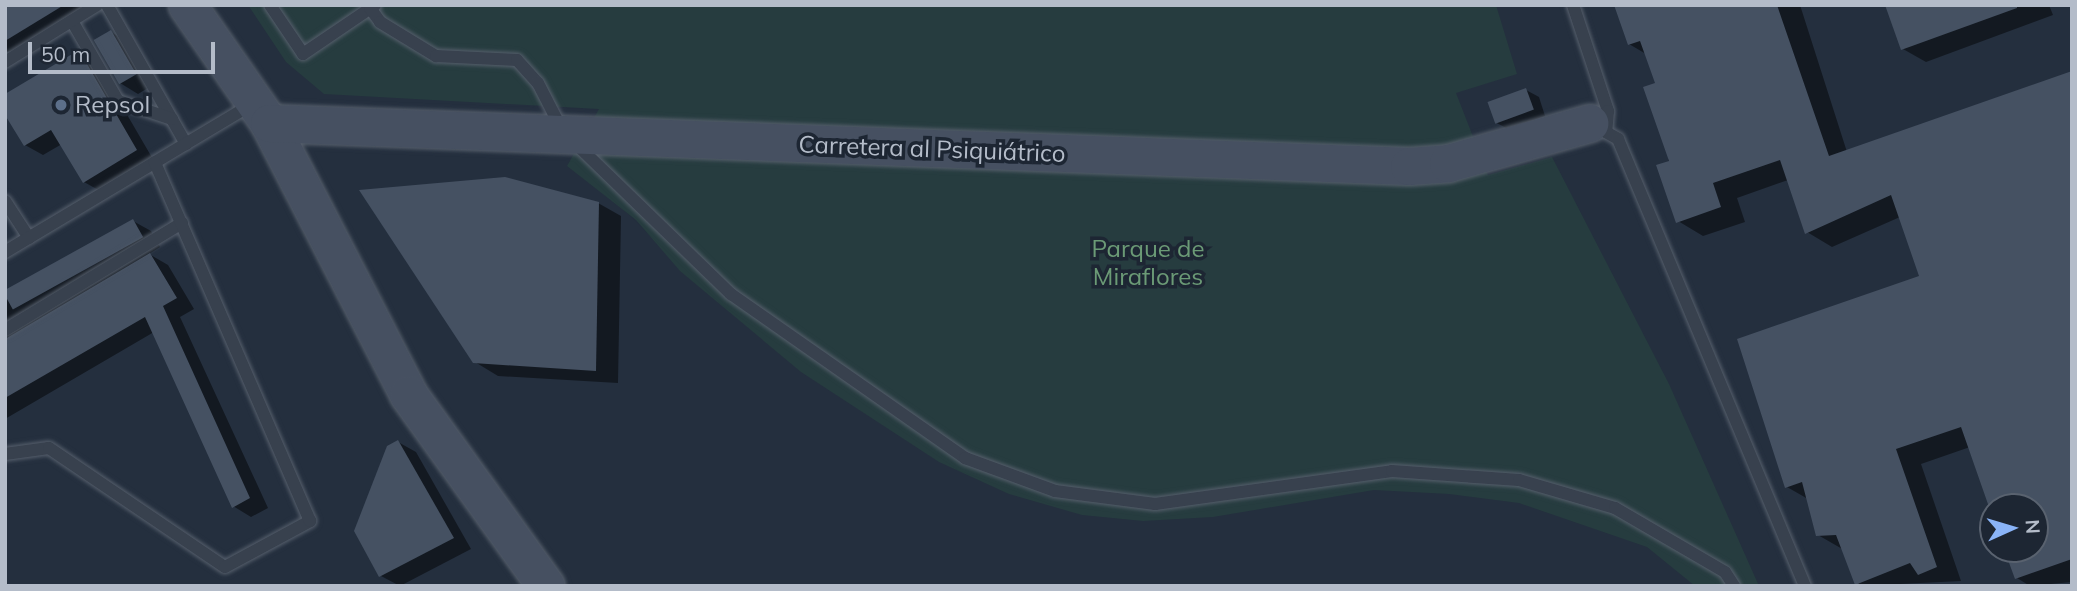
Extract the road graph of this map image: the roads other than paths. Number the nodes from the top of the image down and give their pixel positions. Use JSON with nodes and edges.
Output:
{"nodes":[{"id":1,"x":97,"y":5,"type":"edge"},
{"id":2,"x":107,"y":5,"type":"edge"},
{"id":3,"x":187,"y":5,"type":"edge"},
{"id":4,"x":270,"y":5,"type":"edge"},
{"id":5,"x":1573,"y":5,"type":"edge"},
{"id":6,"x":373,"y":7,"type":"edge"},
{"id":7,"x":72,"y":21,"type":"junction"},
{"id":8,"x":5,"y":62,"type":"edge"},
{"id":9,"x":261,"y":113,"type":"junction"},
{"id":10,"x":172,"y":119,"type":"junction"},
{"id":11,"x":1598,"y":127,"type":"junction"},
{"id":12,"x":568,"y":136,"type":"junction"},
{"id":13,"x":186,"y":144,"type":"junction"},
{"id":14,"x":155,"y":162,"type":"junction"},
{"id":15,"x":5,"y":201,"type":"edge"},
{"id":16,"x":182,"y":223,"type":"junction"},
{"id":17,"x":29,"y":238,"type":"junction"},
{"id":18,"x":5,"y":252,"type":"edge"},
{"id":19,"x":5,"y":330,"type":"edge"},
{"id":20,"x":5,"y":454,"type":"edge"},
{"id":21,"x":546,"y":586,"type":"edge"},
{"id":22,"x":1734,"y":586,"type":"edge"},
{"id":23,"x":1805,"y":586,"type":"edge"}],
"edges":[{"from":1,"to":7,"type":"lane"},
{"from":2,"to":10,"type":"lane"},
{"from":3,"to":9,"type":"street"},
{"from":4,"to":6,"type":"lane"},
{"from":5,"to":11,"type":"lane"},
{"from":6,"to":12,"type":"lane"},
{"from":7,"to":8,"type":"lane"},
{"from":7,"to":10,"type":"lane"},
{"from":9,"to":12,"type":"street","name":"Carretera al Psiquiátrico"},
{"from":9,"to":13,"type":"lane"},
{"from":9,"to":21,"type":"street"},
{"from":10,"to":13,"type":"lane"},
{"from":11,"to":12,"type":"street","name":"Carretera al Psiquiátrico"},
{"from":11,"to":23,"type":"lane"},
{"from":12,"to":22,"type":"lane"},
{"from":13,"to":14,"type":"lane"},
{"from":14,"to":16,"type":"lane"},
{"from":14,"to":17,"type":"lane"},
{"from":15,"to":17,"type":"lane"},
{"from":16,"to":19,"type":"lane"},
{"from":16,"to":20,"type":"lane"},
{"from":17,"to":18,"type":"lane"}]}
